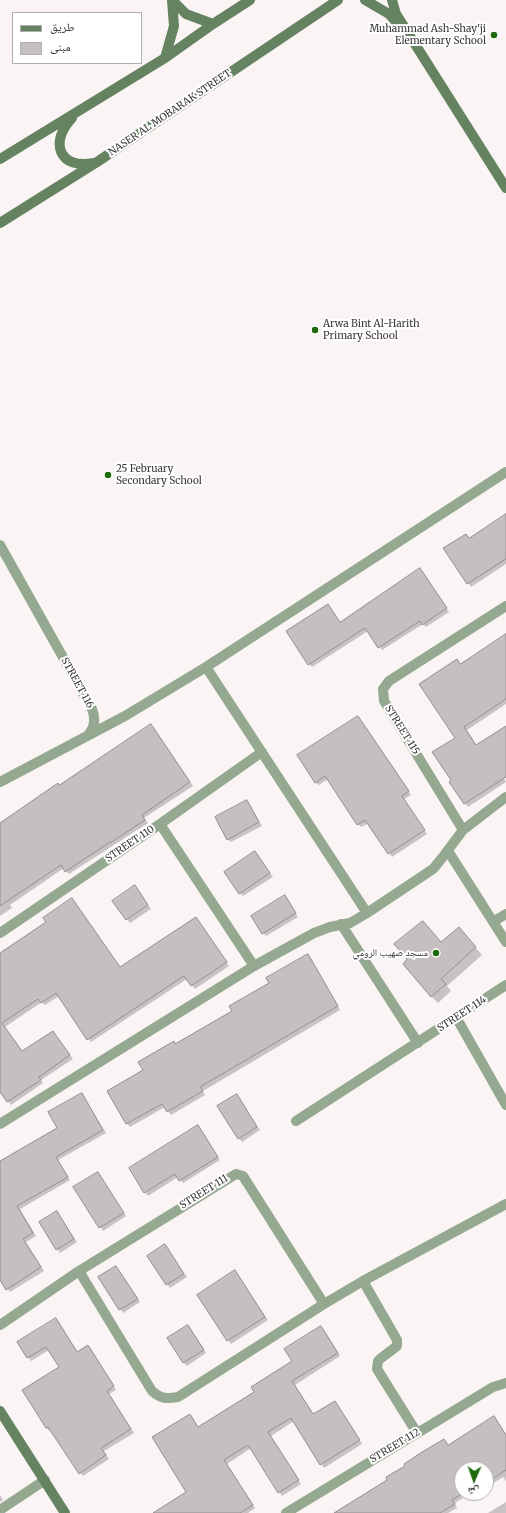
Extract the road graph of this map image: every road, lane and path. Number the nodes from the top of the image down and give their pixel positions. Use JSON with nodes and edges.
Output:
{"nodes":[{"id":1,"x":250,"y":0,"type":"edge"},
{"id":2,"x":338,"y":0,"type":"edge"},
{"id":3,"x":365,"y":0,"type":"edge"},
{"id":4,"x":392,"y":0,"type":"edge"},
{"id":5,"x":213,"y":24,"type":"junction"},
{"id":6,"x":415,"y":44,"type":"junction"},
{"id":7,"x":166,"y":58,"type":"junction"},
{"id":8,"x":77,"y":112,"type":"junction"},
{"id":9,"x":0,"y":158,"type":"edge"},
{"id":10,"x":97,"y":162,"type":"junction"},
{"id":11,"x":506,"y":188,"type":"edge"},
{"id":12,"x":0,"y":223,"type":"edge"},
{"id":13,"x":506,"y":472,"type":"edge"},
{"id":14,"x":0,"y":545,"type":"edge"},
{"id":15,"x":506,"y":606,"type":"edge"},
{"id":16,"x":206,"y":667,"type":"junction"},
{"id":17,"x":88,"y":735,"type":"junction"},
{"id":18,"x":262,"y":752,"type":"junction"},
{"id":19,"x":0,"y":782,"type":"edge"},
{"id":20,"x":505,"y":800,"type":"edge"},
{"id":21,"x":160,"y":824,"type":"junction"},
{"id":22,"x":463,"y":830,"type":"junction"},
{"id":23,"x":448,"y":850,"type":"junction"},
{"id":24,"x":367,"y":913,"type":"junction"},
{"id":25,"x":506,"y":914,"type":"edge"},
{"id":26,"x":493,"y":922,"type":"junction"},
{"id":27,"x":341,"y":924,"type":"junction"},
{"id":28,"x":0,"y":933,"type":"edge"},
{"id":29,"x":506,"y":942,"type":"edge"},
{"id":30,"x":254,"y":966,"type":"junction"},
{"id":31,"x":506,"y":985,"type":"edge"},
{"id":32,"x":456,"y":1017,"type":"junction"},
{"id":33,"x":418,"y":1043,"type":"junction"},
{"id":34,"x":506,"y":1105,"type":"edge"},
{"id":35,"x":296,"y":1122,"type":"dead end"},
{"id":36,"x":0,"y":1124,"type":"edge"},
{"id":37,"x":506,"y":1204,"type":"edge"},
{"id":38,"x":79,"y":1271,"type":"junction"},
{"id":39,"x":363,"y":1281,"type":"junction"},
{"id":40,"x":324,"y":1304,"type":"junction"},
{"id":41,"x":0,"y":1325,"type":"edge"},
{"id":42,"x":506,"y":1383,"type":"edge"},
{"id":43,"x":0,"y":1411,"type":"edge"},
{"id":44,"x":417,"y":1433,"type":"junction"},
{"id":45,"x":45,"y":1480,"type":"junction"},
{"id":46,"x":0,"y":1510,"type":"edge"},
{"id":47,"x":65,"y":1513,"type":"edge"},
{"id":48,"x":286,"y":1513,"type":"edge"}],
"edges":[{"from":1,"to":5,"type":"street"},
{"from":2,"to":10,"type":"street","name":"NASER AL MOBARAK STREET"},
{"from":3,"to":6,"type":"street"},
{"from":4,"to":6,"type":"street"},
{"from":5,"to":7,"type":"street"},
{"from":5,"to":7,"type":"street"},
{"from":6,"to":11,"type":"street"},
{"from":7,"to":8,"type":"street"},
{"from":8,"to":9,"type":"street"},
{"from":8,"to":10,"type":"street"},
{"from":10,"to":12,"type":"street","name":"NASER AL MOBARAK STREET"},
{"from":13,"to":16,"type":"street"},
{"from":14,"to":17,"type":"street","name":"STREET 116"},
{"from":15,"to":22,"type":"street","name":"STREET 115"},
{"from":16,"to":17,"type":"street"},
{"from":16,"to":18,"type":"street"},
{"from":17,"to":19,"type":"street"},
{"from":18,"to":21,"type":"street"},
{"from":18,"to":24,"type":"street"},
{"from":20,"to":22,"type":"street"},
{"from":21,"to":28,"type":"street","name":"STREET 110"},
{"from":21,"to":30,"type":"street","name":"STREET 110"},
{"from":22,"to":23,"type":"street"},
{"from":23,"to":24,"type":"street"},
{"from":23,"to":26,"type":"street"},
{"from":24,"to":27,"type":"street"},
{"from":25,"to":26,"type":"street"},
{"from":26,"to":29,"type":"street"},
{"from":27,"to":30,"type":"street"},
{"from":27,"to":33,"type":"street"},
{"from":30,"to":36,"type":"street"},
{"from":31,"to":32,"type":"street","name":"STREET 114"},
{"from":32,"to":33,"type":"street","name":"STREET 114"},
{"from":32,"to":34,"type":"street"},
{"from":33,"to":35,"type":"street","name":"STREET 114"},
{"from":37,"to":39,"type":"street"},
{"from":38,"to":40,"type":"street"},
{"from":38,"to":40,"type":"street","name":"STREET 111"},
{"from":38,"to":41,"type":"street","name":"STREET 111"},
{"from":39,"to":40,"type":"street"},
{"from":39,"to":44,"type":"street"},
{"from":42,"to":44,"type":"street","name":"STREET 112"},
{"from":43,"to":45,"type":"street"},
{"from":44,"to":48,"type":"street","name":"STREET 112"},
{"from":45,"to":46,"type":"street"},
{"from":45,"to":47,"type":"street"}]}
